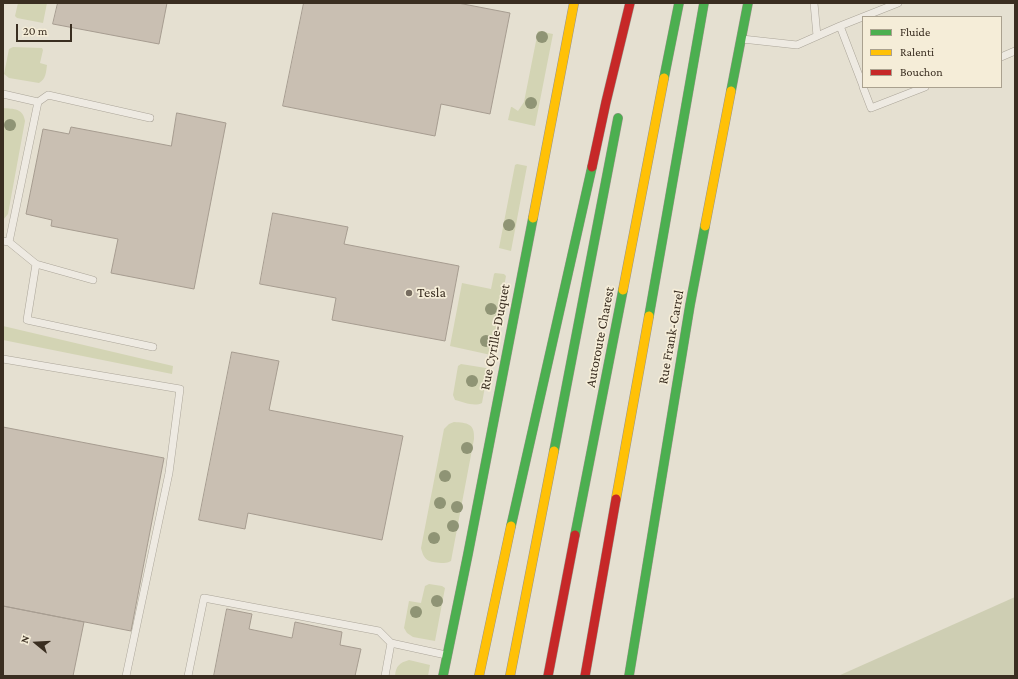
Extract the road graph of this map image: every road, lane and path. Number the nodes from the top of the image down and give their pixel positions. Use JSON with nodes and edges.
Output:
{"nodes":[{"id":1,"x":574,"y":3,"type":"edge"},
{"id":2,"x":630,"y":3,"type":"edge"},
{"id":3,"x":638,"y":3,"type":"edge"},
{"id":4,"x":679,"y":3,"type":"edge"},
{"id":5,"x":704,"y":3,"type":"edge"},
{"id":6,"x":748,"y":3,"type":"edge"},
{"id":7,"x":814,"y":3,"type":"edge"},
{"id":8,"x":898,"y":3,"type":"edge"},
{"id":9,"x":865,"y":16,"type":"edge"},
{"id":10,"x":862,"y":17,"type":"edge"},
{"id":11,"x":634,"y":26,"type":"dead end"},
{"id":12,"x":840,"y":26,"type":"junction"},
{"id":13,"x":817,"y":36,"type":"junction"},
{"id":14,"x":740,"y":38,"type":"junction"},
{"id":15,"x":1015,"y":51,"type":"edge"},
{"id":16,"x":1002,"y":56,"type":"edge"},
{"id":17,"x":862,"y":84,"type":"edge"},
{"id":18,"x":863,"y":88,"type":"edge"},
{"id":19,"x":922,"y":88,"type":"edge"},
{"id":20,"x":3,"y":94,"type":"edge"},
{"id":21,"x":38,"y":102,"type":"junction"},
{"id":22,"x":619,"y":110,"type":"dead end"},
{"id":23,"x":150,"y":118,"type":"dead end"},
{"id":24,"x":6,"y":241,"type":"edge"},
{"id":25,"x":36,"y":264,"type":"junction"},
{"id":26,"x":93,"y":280,"type":"dead end"},
{"id":27,"x":153,"y":347,"type":"dead end"},
{"id":28,"x":3,"y":359,"type":"edge"},
{"id":29,"x":391,"y":643,"type":"junction"},
{"id":30,"x":447,"y":656,"type":"junction"},
{"id":31,"x":126,"y":676,"type":"edge"},
{"id":32,"x":188,"y":676,"type":"edge"},
{"id":33,"x":385,"y":676,"type":"edge"},
{"id":34,"x":443,"y":676,"type":"edge"},
{"id":35,"x":479,"y":676,"type":"edge"},
{"id":36,"x":510,"y":676,"type":"edge"},
{"id":37,"x":548,"y":676,"type":"edge"},
{"id":38,"x":585,"y":676,"type":"edge"},
{"id":39,"x":629,"y":676,"type":"edge"}],
"edges":[{"from":1,"to":30,"type":"main road","name":"Rue Cyrille-Duquet"},
{"from":2,"to":35,"type":"main road"},
{"from":3,"to":11,"type":"main road"},
{"from":4,"to":37,"type":"main road","name":"Autoroute Charest"},
{"from":5,"to":38,"type":"main road"},
{"from":6,"to":14,"type":"main road","name":"Rue Frank-Carrel"},
{"from":7,"to":13,"type":"lane"},
{"from":8,"to":9,"type":"lane"},
{"from":10,"to":12,"type":"lane"},
{"from":12,"to":13,"type":"lane"},
{"from":12,"to":17,"type":"lane"},
{"from":13,"to":14,"type":"lane"},
{"from":14,"to":39,"type":"main road","name":"Rue Frank-Carrel"},
{"from":15,"to":16,"type":"lane"},
{"from":18,"to":19,"type":"lane"},
{"from":20,"to":21,"type":"lane"},
{"from":21,"to":23,"type":"lane"},
{"from":21,"to":24,"type":"lane"},
{"from":22,"to":36,"type":"main road","name":"Autoroute Charest"},
{"from":24,"to":25,"type":"lane"},
{"from":25,"to":26,"type":"lane"},
{"from":25,"to":27,"type":"lane"},
{"from":28,"to":31,"type":"lane"},
{"from":29,"to":30,"type":"lane"},
{"from":29,"to":32,"type":"lane"},
{"from":29,"to":33,"type":"lane"},
{"from":30,"to":34,"type":"main road","name":"Rue Cyrille-Duquet"}]}
